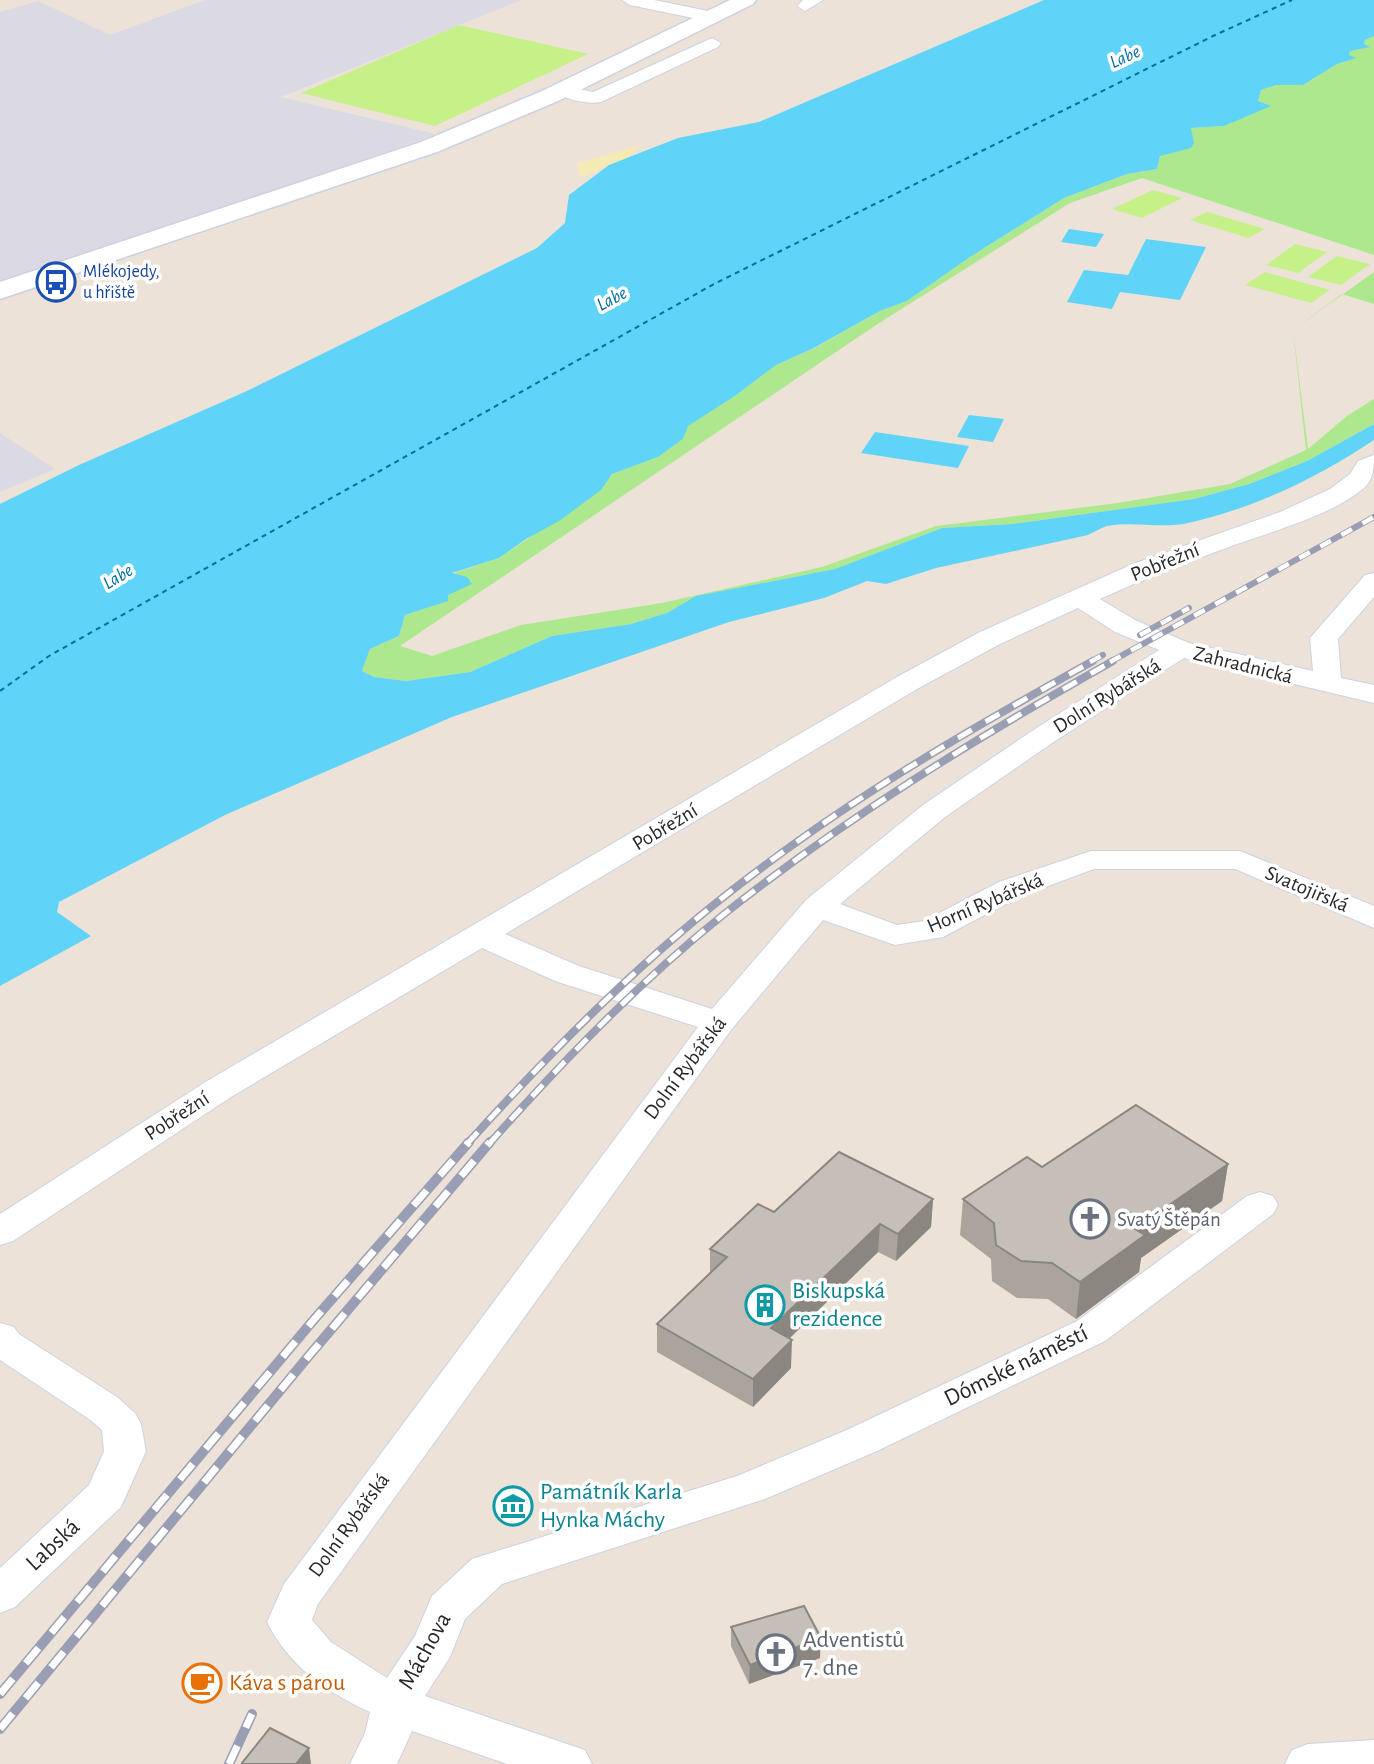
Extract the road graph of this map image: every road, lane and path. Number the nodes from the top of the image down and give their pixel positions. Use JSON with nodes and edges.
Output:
{"nodes":[{"id":1,"x":630,"y":0,"type":"edge"},
{"id":2,"x":746,"y":0,"type":"edge"},
{"id":3,"x":712,"y":18,"type":"junction"},
{"id":4,"x":712,"y":43,"type":"dead end"},
{"id":5,"x":562,"y":90,"type":"junction"},
{"id":6,"x":0,"y":291,"type":"edge"},
{"id":7,"x":1366,"y":471,"type":"edge"},
{"id":8,"x":1374,"y":581,"type":"edge"},
{"id":9,"x":1082,"y":599,"type":"junction"},
{"id":10,"x":1180,"y":649,"type":"junction"},
{"id":11,"x":1328,"y":685,"type":"junction"},
{"id":12,"x":1374,"y":694,"type":"edge"},
{"id":13,"x":1240,"y":860,"type":"joint"},
{"id":14,"x":817,"y":907,"type":"junction"},
{"id":15,"x":1374,"y":918,"type":"edge"},
{"id":16,"x":483,"y":935,"type":"junction"},
{"id":17,"x":719,"y":1022,"type":"junction"},
{"id":18,"x":1260,"y":1205,"type":"dead end"},
{"id":19,"x":0,"y":1231,"type":"edge"},
{"id":20,"x":0,"y":1337,"type":"edge"},
{"id":21,"x":750,"y":1488,"type":"joint"},
{"id":22,"x":0,"y":1595,"type":"edge"},
{"id":23,"x":394,"y":1705,"type":"junction"},
{"id":24,"x":1374,"y":1760,"type":"edge"},
{"id":25,"x":373,"y":1764,"type":"edge"},
{"id":26,"x":569,"y":1764,"type":"edge"},
{"id":27,"x":1307,"y":1764,"type":"edge"}],
"edges":[{"from":1,"to":3,"type":"street"},
{"from":2,"to":3,"type":"street"},
{"from":3,"to":5,"type":"street"},
{"from":4,"to":5,"type":"street"},
{"from":5,"to":6,"type":"street"},
{"from":7,"to":9,"type":"street","name":"Pobřežní"},
{"from":8,"to":11,"type":"street"},
{"from":9,"to":10,"type":"street","name":"Zahradnická"},
{"from":9,"to":16,"type":"street","name":"Pobřežní"},
{"from":10,"to":11,"type":"street","name":"Zahradnická"},
{"from":10,"to":14,"type":"street","name":"Dolní Rybářská"},
{"from":11,"to":12,"type":"street","name":"Zahradnická"},
{"from":13,"to":14,"type":"street","name":"Horní Rybářská"},
{"from":13,"to":15,"type":"street","name":"Svatojiřská"},
{"from":14,"to":17,"type":"street","name":"Dolní Rybářská"},
{"from":16,"to":17,"type":"street"},
{"from":16,"to":19,"type":"street","name":"Pobřežní"},
{"from":17,"to":23,"type":"street","name":"Dolní Rybářská"},
{"from":18,"to":21,"type":"street","name":"Dómské náměstí"},
{"from":20,"to":22,"type":"street","name":"Labská"},
{"from":21,"to":23,"type":"street","name":"Máchova"},
{"from":23,"to":25,"type":"street","name":"Máchova"},
{"from":23,"to":26,"type":"street"},
{"from":24,"to":27,"type":"street"}]}
